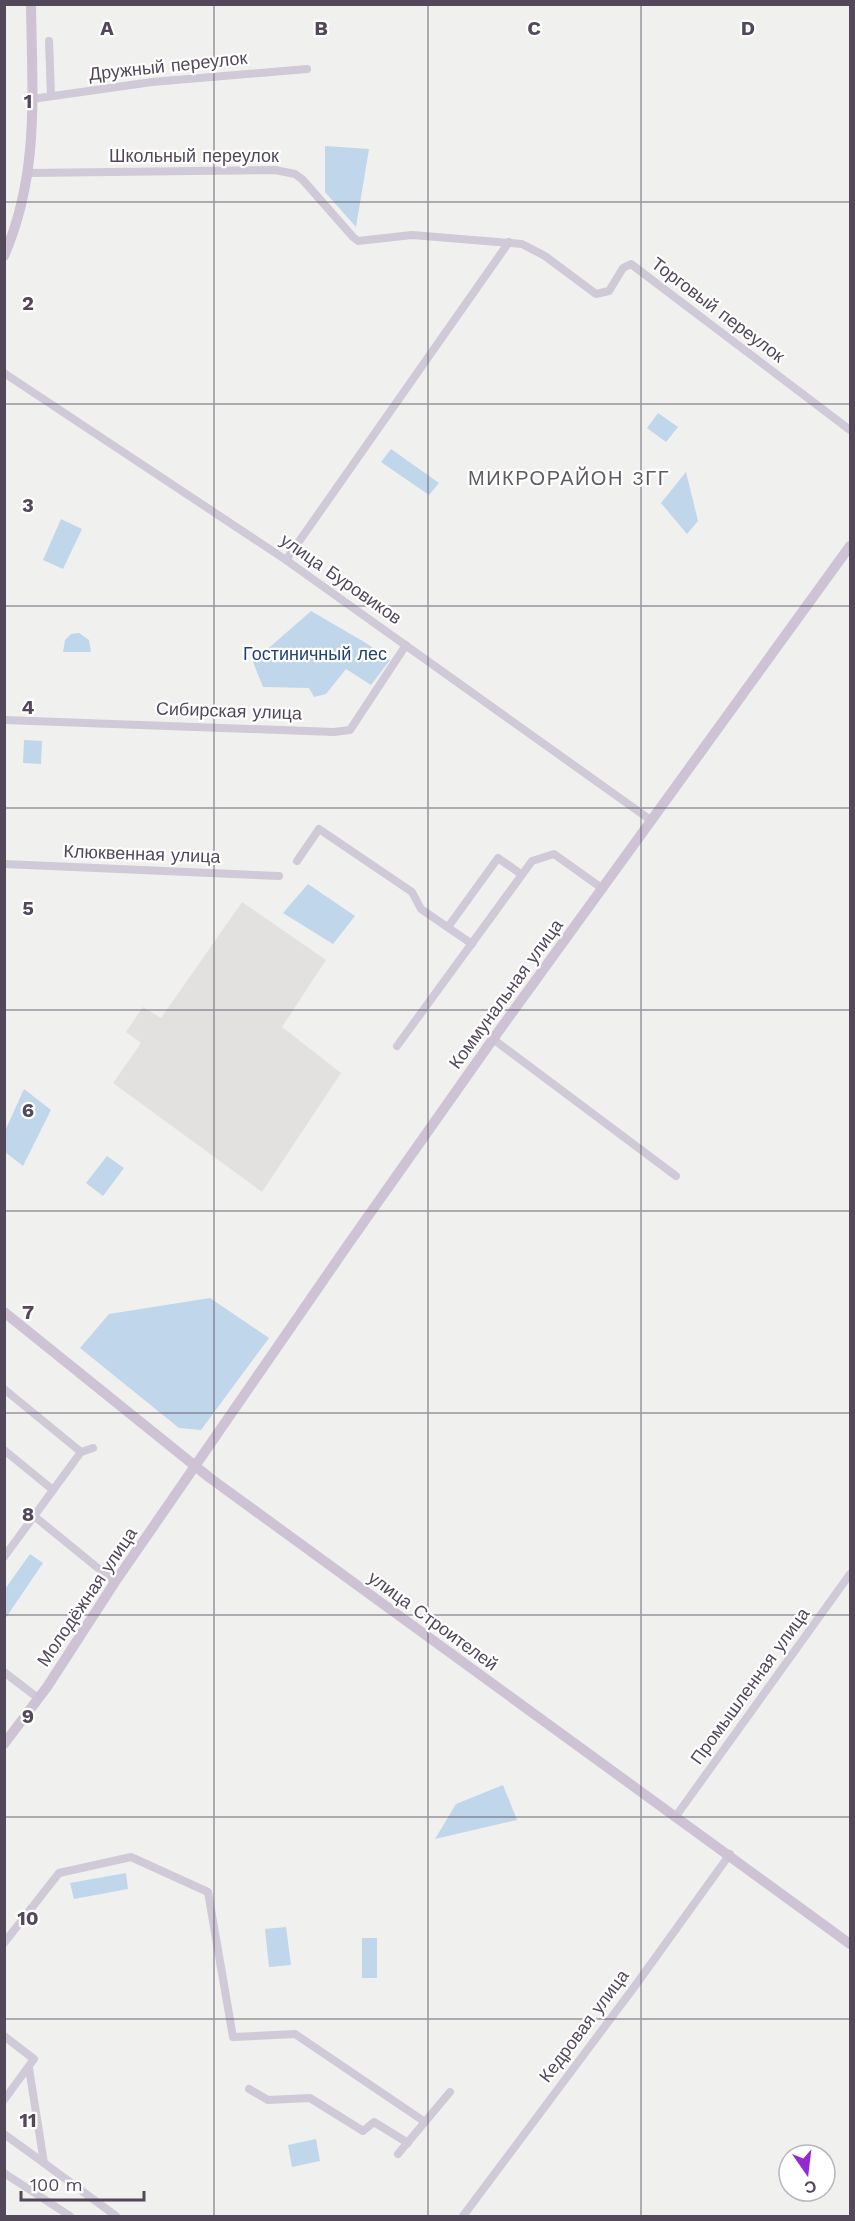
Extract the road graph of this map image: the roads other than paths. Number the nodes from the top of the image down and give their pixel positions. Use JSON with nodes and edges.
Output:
{"nodes":[{"id":1,"x":31,"y":4,"type":"edge"},
{"id":2,"x":49,"y":41,"type":"dead end"},
{"id":3,"x":307,"y":69,"type":"dead end"},
{"id":4,"x":51,"y":96,"type":"junction"},
{"id":5,"x":32,"y":99,"type":"junction"},
{"id":6,"x":28,"y":173,"type":"junction"},
{"id":7,"x":509,"y":242,"type":"junction"},
{"id":8,"x":4,"y":256,"type":"edge"},
{"id":9,"x":4,"y":373,"type":"edge"},
{"id":10,"x":850,"y":430,"type":"edge"},
{"id":11,"x":850,"y":546,"type":"edge"},
{"id":12,"x":286,"y":560,"type":"junction"},
{"id":13,"x":406,"y":645,"type":"junction"},
{"id":14,"x":5,"y":721,"type":"edge"},
{"id":15,"x":652,"y":821,"type":"junction"},
{"id":16,"x":297,"y":861,"type":"dead end"},
{"id":17,"x":4,"y":864,"type":"edge"},
{"id":18,"x":522,"y":874,"type":"junction"},
{"id":19,"x":279,"y":876,"type":"dead end"},
{"id":20,"x":603,"y":889,"type":"junction"},
{"id":21,"x":448,"y":927,"type":"junction"},
{"id":22,"x":472,"y":944,"type":"junction"},
{"id":23,"x":493,"y":1039,"type":"junction"},
{"id":24,"x":397,"y":1046,"type":"dead end"},
{"id":25,"x":676,"y":1176,"type":"dead end"},
{"id":26,"x":4,"y":1312,"type":"edge"},
{"id":27,"x":4,"y":1389,"type":"edge"},
{"id":28,"x":93,"y":1448,"type":"dead end"},
{"id":29,"x":4,"y":1450,"type":"edge"},
{"id":30,"x":81,"y":1452,"type":"junction"},
{"id":31,"x":195,"y":1467,"type":"junction"},
{"id":32,"x":53,"y":1490,"type":"junction"},
{"id":33,"x":34,"y":1516,"type":"junction"},
{"id":34,"x":4,"y":1557,"type":"edge"},
{"id":35,"x":850,"y":1574,"type":"edge"},
{"id":36,"x":115,"y":1582,"type":"junction"},
{"id":37,"x":4,"y":1672,"type":"edge"},
{"id":38,"x":38,"y":1698,"type":"junction"},
{"id":39,"x":4,"y":1744,"type":"edge"},
{"id":40,"x":675,"y":1816,"type":"junction"},
{"id":41,"x":730,"y":1854,"type":"junction"},
{"id":42,"x":4,"y":1943,"type":"edge"},
{"id":43,"x":850,"y":1944,"type":"edge"},
{"id":44,"x":4,"y":2036,"type":"edge"},
{"id":45,"x":29,"y":2068,"type":"junction"},
{"id":46,"x":249,"y":2089,"type":"dead end"},
{"id":47,"x":450,"y":2092,"type":"dead end"},
{"id":48,"x":4,"y":2100,"type":"edge"},
{"id":49,"x":425,"y":2122,"type":"junction"},
{"id":50,"x":4,"y":2134,"type":"edge"},
{"id":51,"x":408,"y":2143,"type":"junction"},
{"id":52,"x":398,"y":2154,"type":"dead end"},
{"id":53,"x":44,"y":2163,"type":"junction"},
{"id":54,"x":4,"y":2173,"type":"edge"},
{"id":55,"x":70,"y":2217,"type":"edge"},
{"id":56,"x":116,"y":2217,"type":"edge"},
{"id":57,"x":463,"y":2217,"type":"edge"}],
"edges":[{"from":1,"to":5,"type":"main road"},
{"from":2,"to":4,"type":"street"},
{"from":3,"to":4,"type":"street","name":"Дружный переулок"},
{"from":4,"to":5,"type":"street","name":"Дружный переулок"},
{"from":5,"to":6,"type":"main road"},
{"from":6,"to":7,"type":"street","name":"Школьный переулок"},
{"from":6,"to":8,"type":"main road"},
{"from":7,"to":10,"type":"street","name":"Торговый переулок"},
{"from":7,"to":12,"type":"street"},
{"from":9,"to":12,"type":"street","name":"улица Буровиков"},
{"from":11,"to":15,"type":"main road","name":"Коммунальная улица"},
{"from":12,"to":13,"type":"street","name":"улица Буровиков"},
{"from":13,"to":14,"type":"street","name":"Сибирская улица"},
{"from":13,"to":15,"type":"street","name":"улица Буровиков"},
{"from":15,"to":20,"type":"main road","name":"Коммунальная улица"},
{"from":16,"to":21,"type":"street"},
{"from":17,"to":19,"type":"street","name":"Клюквенная улица"},
{"from":18,"to":20,"type":"street"},
{"from":18,"to":21,"type":"street"},
{"from":18,"to":22,"type":"street"},
{"from":20,"to":23,"type":"main road","name":"Коммунальная улица"},
{"from":21,"to":22,"type":"street"},
{"from":22,"to":24,"type":"street"},
{"from":23,"to":25,"type":"street"},
{"from":23,"to":31,"type":"main road","name":"Коммунальная улица"},
{"from":26,"to":31,"type":"main road","name":"улица Строителей"},
{"from":27,"to":30,"type":"street"},
{"from":28,"to":30,"type":"street"},
{"from":29,"to":32,"type":"street"},
{"from":30,"to":32,"type":"street"},
{"from":31,"to":36,"type":"main road","name":"Молодёжная улица"},
{"from":31,"to":40,"type":"main road","name":"улица Строителей"},
{"from":32,"to":33,"type":"street"},
{"from":33,"to":34,"type":"street"},
{"from":33,"to":36,"type":"street"},
{"from":35,"to":40,"type":"street","name":"Промышленная улица"},
{"from":36,"to":38,"type":"main road","name":"Молодёжная улица"},
{"from":37,"to":38,"type":"street"},
{"from":38,"to":39,"type":"main road","name":"Молодёжная улица"},
{"from":40,"to":41,"type":"main road","name":"улица Строителей"},
{"from":41,"to":43,"type":"main road","name":"улица Строителей"},
{"from":41,"to":57,"type":"street","name":"Кедровая улица"},
{"from":42,"to":49,"type":"street"},
{"from":44,"to":45,"type":"street"},
{"from":45,"to":48,"type":"street"},
{"from":45,"to":53,"type":"street"},
{"from":46,"to":51,"type":"street"},
{"from":47,"to":49,"type":"street"},
{"from":49,"to":51,"type":"street"},
{"from":50,"to":53,"type":"street"},
{"from":51,"to":52,"type":"street"},
{"from":53,"to":56,"type":"street"},
{"from":54,"to":55,"type":"street"}]}
